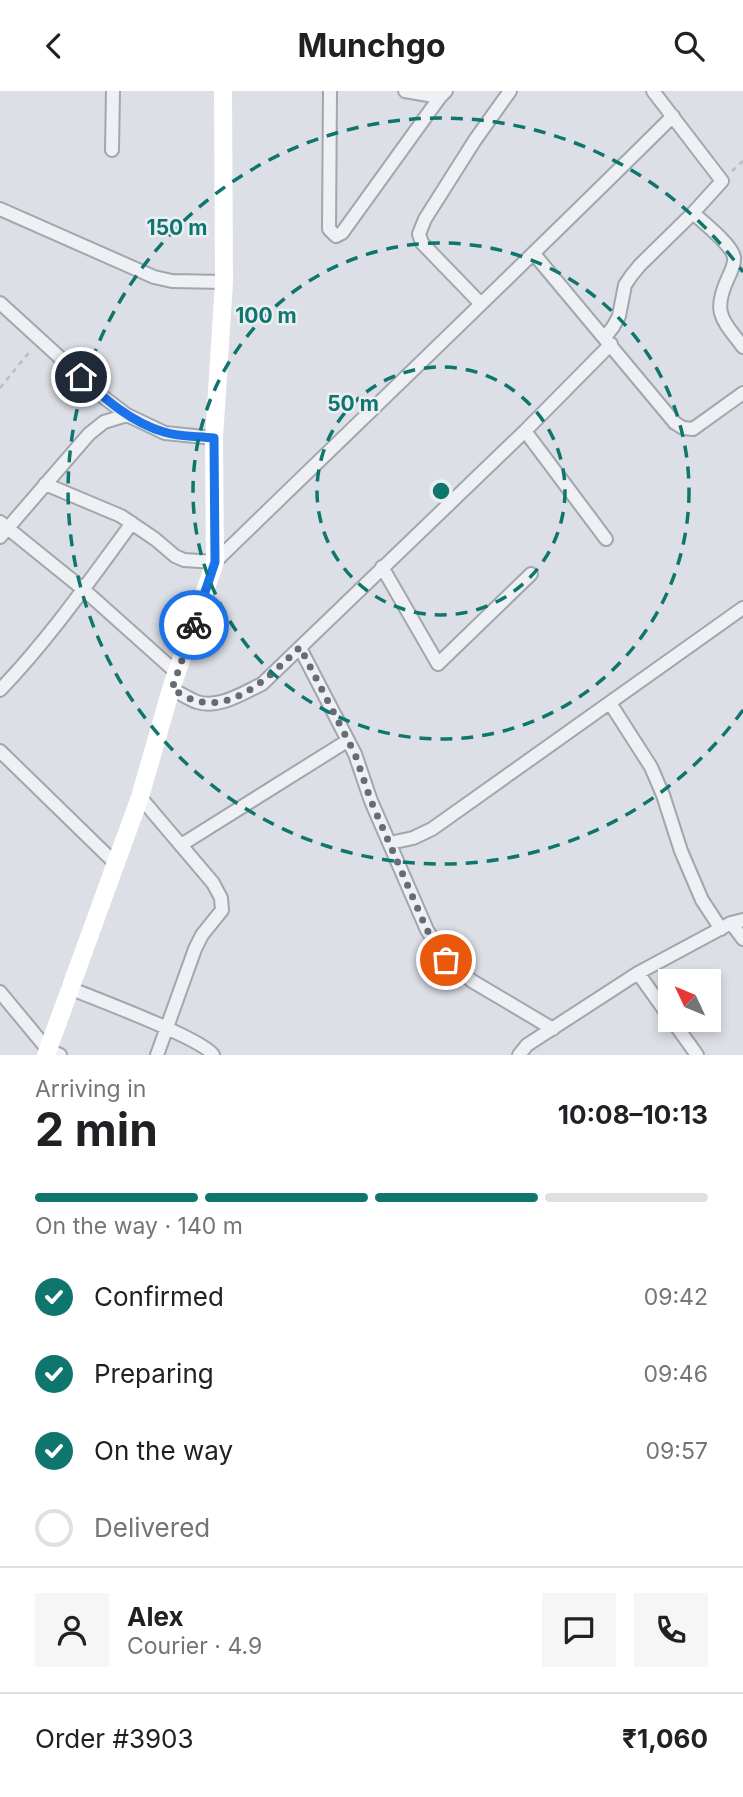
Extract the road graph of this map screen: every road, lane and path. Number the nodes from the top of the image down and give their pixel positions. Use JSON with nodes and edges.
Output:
{"nodes":[{"id":1,"x":113,"y":91,"type":"edge"},
{"id":2,"x":223,"y":91,"type":"edge"},
{"id":3,"x":330,"y":91,"type":"edge"},
{"id":4,"x":405,"y":91,"type":"edge"},
{"id":5,"x":510,"y":91,"type":"edge"},
{"id":6,"x":653,"y":91,"type":"edge"},
{"id":7,"x":443,"y":94,"type":"edge"},
{"id":8,"x":673,"y":116,"type":"junction"},
{"id":9,"x":112,"y":150,"type":"dead end"},
{"id":10,"x":0,"y":209,"type":"edge"},
{"id":11,"x":693,"y":213,"type":"junction"},
{"id":12,"x":534,"y":254,"type":"junction"},
{"id":13,"x":738,"y":259,"type":"edge"},
{"id":14,"x":224,"y":282,"type":"junction"},
{"id":15,"x":0,"y":303,"type":"edge"},
{"id":16,"x":481,"y":304,"type":"junction"},
{"id":17,"x":41,"y":339,"type":"junction"},
{"id":18,"x":608,"y":341,"type":"junction"},
{"id":19,"x":743,"y":347,"type":"edge"},
{"id":20,"x":0,"y":388,"type":"edge"},
{"id":21,"x":743,"y":393,"type":"edge"},
{"id":22,"x":127,"y":415,"type":"junction"},
{"id":23,"x":525,"y":431,"type":"junction"},
{"id":24,"x":214,"y":438,"type":"junction"},
{"id":25,"x":45,"y":484,"type":"junction"},
{"id":26,"x":132,"y":523,"type":"junction"},
{"id":27,"x":3,"y":529,"type":"edge"},
{"id":28,"x":606,"y":539,"type":"dead end"},
{"id":29,"x":215,"y":562,"type":"junction"},
{"id":30,"x":383,"y":567,"type":"junction"},
{"id":31,"x":530,"y":574,"type":"dead end"},
{"id":32,"x":83,"y":589,"type":"junction"},
{"id":33,"x":743,"y":608,"type":"edge"},
{"id":34,"x":300,"y":647,"type":"junction"},
{"id":35,"x":174,"y":681,"type":"junction"},
{"id":36,"x":0,"y":690,"type":"edge"},
{"id":37,"x":610,"y":703,"type":"junction"},
{"id":38,"x":348,"y":741,"type":"junction"},
{"id":39,"x":0,"y":752,"type":"edge"},
{"id":40,"x":140,"y":797,"type":"junction"},
{"id":41,"x":390,"y":843,"type":"junction"},
{"id":42,"x":181,"y":845,"type":"junction"},
{"id":43,"x":116,"y":864,"type":"junction"},
{"id":44,"x":732,"y":924,"type":"edge"},
{"id":45,"x":743,"y":939,"type":"edge"},
{"id":46,"x":638,"y":973,"type":"junction"},
{"id":47,"x":69,"y":988,"type":"junction"},
{"id":48,"x":0,"y":992,"type":"edge"},
{"id":49,"x":658,"y":1001,"type":"edge"},
{"id":50,"x":553,"y":1028,"type":"junction"},
{"id":51,"x":167,"y":1029,"type":"junction"},
{"id":52,"x":681,"y":1033,"type":"edge"},
{"id":53,"x":52,"y":1053,"type":"edge"},
{"id":54,"x":157,"y":1055,"type":"edge"},
{"id":55,"x":214,"y":1055,"type":"edge"},
{"id":56,"x":519,"y":1055,"type":"edge"},
{"id":57,"x":697,"y":1055,"type":"edge"}],
"edges":[{"from":1,"to":9,"type":"street"},
{"from":2,"to":14,"type":"street"},
{"from":3,"to":7,"type":"street"},
{"from":4,"to":7,"type":"street"},
{"from":5,"to":16,"type":"street"},
{"from":6,"to":8,"type":"street"},
{"from":8,"to":11,"type":"street"},
{"from":8,"to":12,"type":"street"},
{"from":10,"to":14,"type":"street"},
{"from":11,"to":13,"type":"street"},
{"from":11,"to":18,"type":"street"},
{"from":12,"to":16,"type":"street"},
{"from":12,"to":18,"type":"street"},
{"from":13,"to":19,"type":"street"},
{"from":14,"to":24,"type":"street"},
{"from":15,"to":17,"type":"street"},
{"from":16,"to":29,"type":"street"},
{"from":17,"to":20,"type":"path"},
{"from":17,"to":22,"type":"street"},
{"from":18,"to":21,"type":"street"},
{"from":18,"to":23,"type":"street"},
{"from":22,"to":24,"type":"street"},
{"from":22,"to":25,"type":"street"},
{"from":23,"to":28,"type":"street"},
{"from":23,"to":30,"type":"street"},
{"from":24,"to":29,"type":"street"},
{"from":25,"to":26,"type":"street"},
{"from":25,"to":27,"type":"street"},
{"from":26,"to":29,"type":"street"},
{"from":26,"to":32,"type":"street"},
{"from":27,"to":32,"type":"street"},
{"from":29,"to":35,"type":"street"},
{"from":30,"to":31,"type":"street"},
{"from":30,"to":34,"type":"street"},
{"from":32,"to":35,"type":"street"},
{"from":32,"to":36,"type":"street"},
{"from":33,"to":37,"type":"street"},
{"from":34,"to":35,"type":"street"},
{"from":34,"to":38,"type":"street"},
{"from":35,"to":40,"type":"street"},
{"from":37,"to":41,"type":"street"},
{"from":37,"to":44,"type":"street"},
{"from":38,"to":41,"type":"street"},
{"from":38,"to":42,"type":"street"},
{"from":39,"to":43,"type":"street"},
{"from":40,"to":42,"type":"street"},
{"from":40,"to":43,"type":"street"},
{"from":41,"to":50,"type":"street"},
{"from":42,"to":51,"type":"street"},
{"from":43,"to":47,"type":"street"},
{"from":44,"to":45,"type":"street"},
{"from":44,"to":46,"type":"street"},
{"from":46,"to":49,"type":"street"},
{"from":46,"to":50,"type":"street"},
{"from":47,"to":51,"type":"street"},
{"from":47,"to":53,"type":"street"},
{"from":48,"to":53,"type":"street"},
{"from":50,"to":56,"type":"street"},
{"from":51,"to":54,"type":"street"},
{"from":51,"to":55,"type":"street"},
{"from":52,"to":57,"type":"street"}]}
